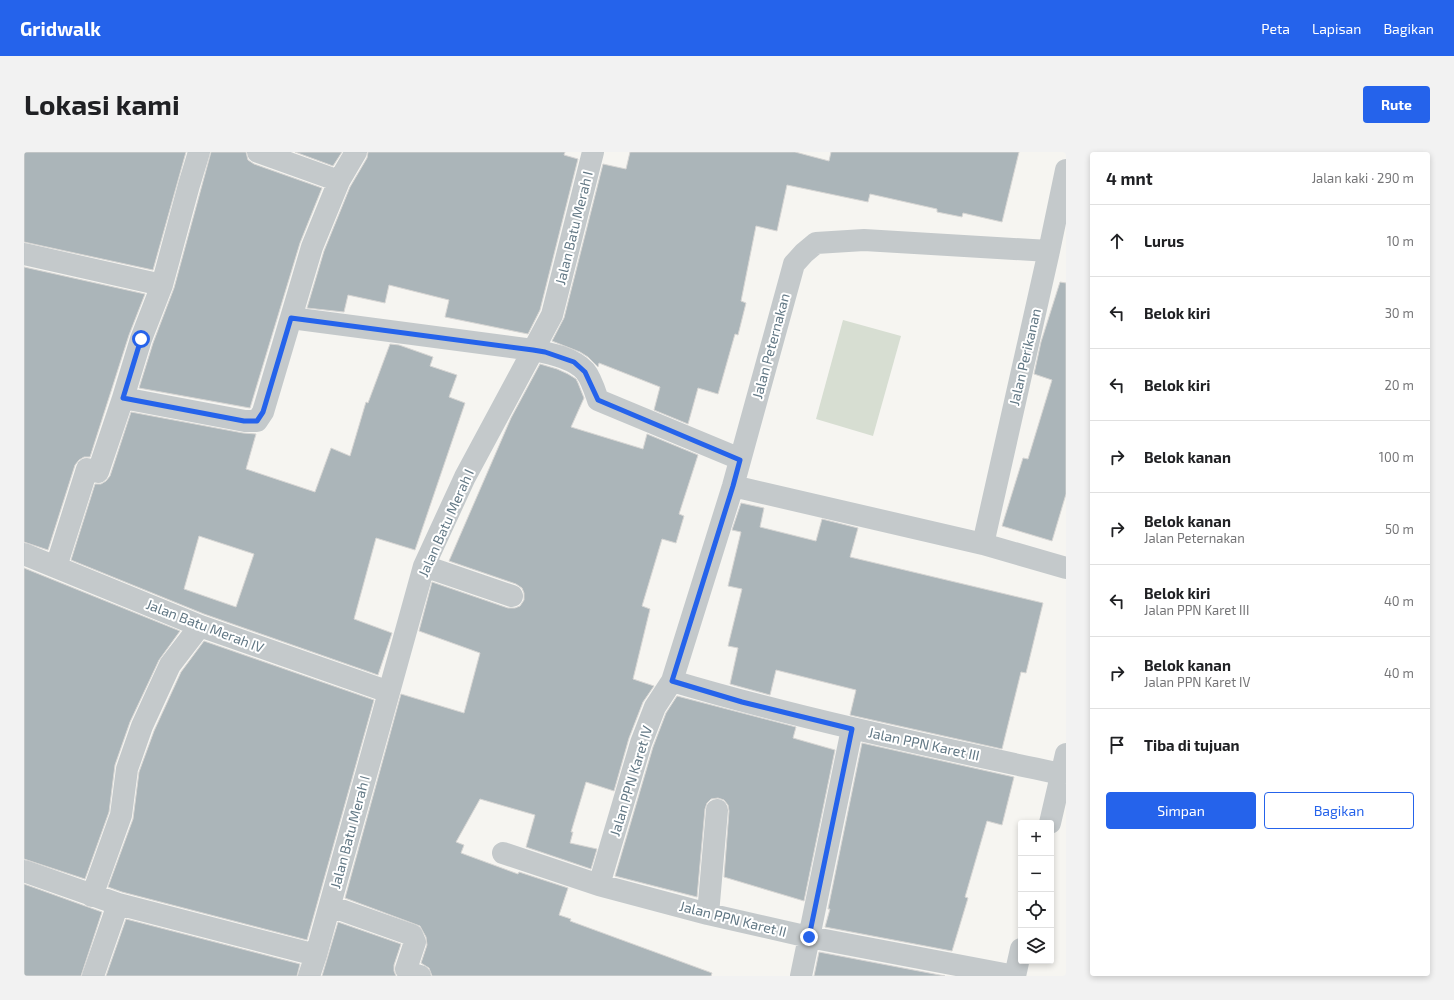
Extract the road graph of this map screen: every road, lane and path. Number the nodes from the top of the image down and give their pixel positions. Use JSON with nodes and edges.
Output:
{"nodes":[{"id":1,"x":199,"y":152,"type":"edge"},
{"id":2,"x":258,"y":152,"type":"edge"},
{"id":3,"x":356,"y":152,"type":"edge"},
{"id":4,"x":593,"y":152,"type":"edge"},
{"id":5,"x":1066,"y":170,"type":"edge"},
{"id":6,"x":339,"y":181,"type":"junction"},
{"id":7,"x":1049,"y":251,"type":"junction"},
{"id":8,"x":24,"y":254,"type":"edge"},
{"id":9,"x":162,"y":285,"type":"junction"},
{"id":10,"x":291,"y":318,"type":"junction"},
{"id":11,"x":533,"y":350,"type":"junction"},
{"id":12,"x":123,"y":398,"type":"junction"},
{"id":13,"x":740,"y":460,"type":"junction"},
{"id":14,"x":733,"y":486,"type":"junction"},
{"id":15,"x":983,"y":544,"type":"junction"},
{"id":16,"x":24,"y":554,"type":"edge"},
{"id":17,"x":424,"y":566,"type":"junction"},
{"id":18,"x":56,"y":567,"type":"junction"},
{"id":19,"x":1066,"y":568,"type":"edge"},
{"id":20,"x":512,"y":596,"type":"dead end"},
{"id":21,"x":200,"y":626,"type":"junction"},
{"id":22,"x":672,"y":681,"type":"junction"},
{"id":23,"x":389,"y":692,"type":"junction"},
{"id":24,"x":852,"y":729,"type":"junction"},
{"id":25,"x":1063,"y":764,"type":"edge"},
{"id":26,"x":717,"y":810,"type":"dead end"},
{"id":27,"x":1051,"y":820,"type":"edge"},
{"id":28,"x":503,"y":853,"type":"dead end"},
{"id":29,"x":24,"y":871,"type":"edge"},
{"id":30,"x":599,"y":885,"type":"junction"},
{"id":31,"x":92,"y":896,"type":"junction"},
{"id":32,"x":118,"y":904,"type":"junction"},
{"id":33,"x":330,"y":906,"type":"junction"},
{"id":34,"x":708,"y":914,"type":"junction"},
{"id":35,"x":809,"y":937,"type":"junction"},
{"id":36,"x":316,"y":955,"type":"junction"},
{"id":37,"x":1018,"y":963,"type":"edge"},
{"id":38,"x":93,"y":976,"type":"edge"},
{"id":39,"x":309,"y":976,"type":"edge"},
{"id":40,"x":420,"y":976,"type":"edge"},
{"id":41,"x":801,"y":976,"type":"edge"},
{"id":42,"x":1015,"y":976,"type":"edge"}],
"edges":[{"from":1,"to":9,"type":"street"},
{"from":2,"to":6,"type":"street"},
{"from":3,"to":6,"type":"street"},
{"from":4,"to":11,"type":"street","name":"Jalan Batu Merah I"},
{"from":5,"to":7,"type":"street","name":"Jalan Perikanan"},
{"from":6,"to":10,"type":"street"},
{"from":7,"to":13,"type":"street","name":"Jalan Peternakan"},
{"from":7,"to":15,"type":"street","name":"Jalan Perikanan"},
{"from":8,"to":9,"type":"street"},
{"from":9,"to":12,"type":"street"},
{"from":10,"to":11,"type":"street"},
{"from":10,"to":12,"type":"street"},
{"from":11,"to":13,"type":"street"},
{"from":11,"to":17,"type":"street","name":"Jalan Batu Merah I"},
{"from":12,"to":18,"type":"street"},
{"from":13,"to":14,"type":"street","name":"Jalan Peternakan"},
{"from":14,"to":15,"type":"street"},
{"from":14,"to":22,"type":"street","name":"Jalan Peternakan"},
{"from":15,"to":19,"type":"street"},
{"from":16,"to":18,"type":"street","name":"Jalan Batu Merah IV"},
{"from":17,"to":20,"type":"street"},
{"from":17,"to":23,"type":"street","name":"Jalan Batu Merah I"},
{"from":18,"to":21,"type":"street","name":"Jalan Batu Merah IV"},
{"from":21,"to":23,"type":"street","name":"Jalan Batu Merah IV"},
{"from":21,"to":31,"type":"street"},
{"from":22,"to":24,"type":"street","name":"Jalan PPN Karet III"},
{"from":22,"to":30,"type":"street","name":"Jalan PPN Karet IV"},
{"from":23,"to":33,"type":"street","name":"Jalan Batu Merah I"},
{"from":24,"to":25,"type":"street","name":"Jalan PPN Karet III"},
{"from":24,"to":35,"type":"street"},
{"from":25,"to":27,"type":"street"},
{"from":26,"to":34,"type":"street"},
{"from":28,"to":30,"type":"street","name":"Jalan PPN Karet II"},
{"from":29,"to":31,"type":"street"},
{"from":30,"to":34,"type":"street","name":"Jalan PPN Karet II"},
{"from":31,"to":32,"type":"street"},
{"from":32,"to":36,"type":"street"},
{"from":32,"to":38,"type":"street"},
{"from":33,"to":36,"type":"street","name":"Jalan Batu Merah I"},
{"from":33,"to":40,"type":"street"},
{"from":34,"to":35,"type":"street","name":"Jalan PPN Karet II"},
{"from":35,"to":41,"type":"street"},
{"from":35,"to":42,"type":"street","name":"Jalan PPN Karet II"},
{"from":36,"to":39,"type":"street","name":"Jalan Batu Merah I"},
{"from":37,"to":42,"type":"street"}]}
